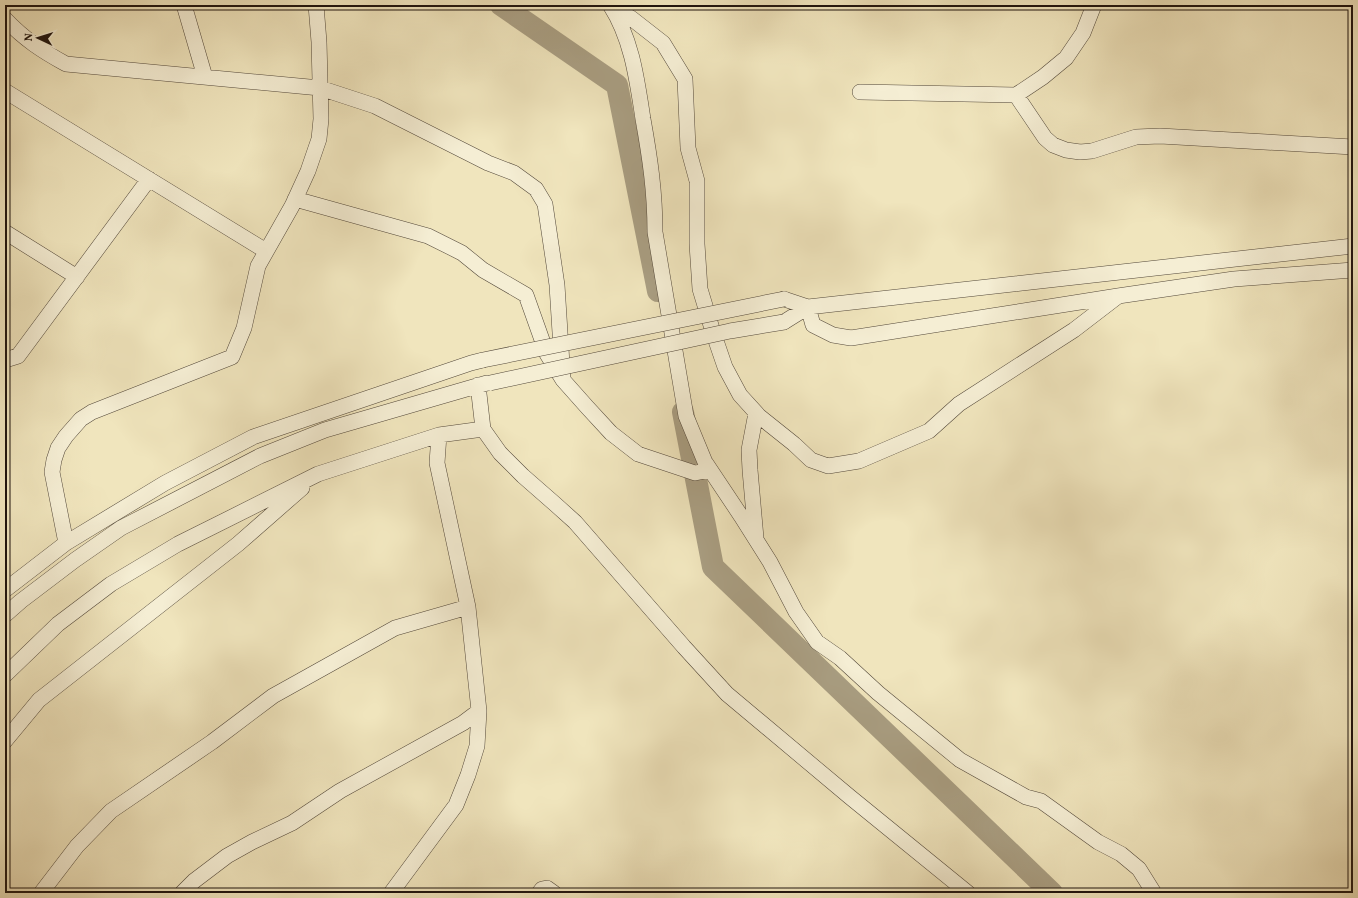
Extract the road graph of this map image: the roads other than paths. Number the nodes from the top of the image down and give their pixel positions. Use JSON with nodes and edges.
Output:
{"nodes":[{"id":1,"x":184,"y":5,"type":"edge"},
{"id":2,"x":316,"y":5,"type":"edge"},
{"id":3,"x":1094,"y":5,"type":"edge"},
{"id":4,"x":610,"y":6,"type":"edge"},
{"id":5,"x":5,"y":19,"type":"edge"},
{"id":6,"x":205,"y":77,"type":"junction"},
{"id":7,"x":320,"y":88,"type":"junction"},
{"id":8,"x":5,"y":91,"type":"edge"},
{"id":9,"x":860,"y":92,"type":"dead end"},
{"id":10,"x":1016,"y":95,"type":"junction"},
{"id":11,"x":1353,"y":147,"type":"edge"},
{"id":12,"x":149,"y":179,"type":"junction"},
{"id":13,"x":295,"y":199,"type":"junction"},
{"id":14,"x":5,"y":232,"type":"edge"},
{"id":15,"x":1353,"y":246,"type":"edge"},
{"id":16,"x":266,"y":251,"type":"junction"},
{"id":17,"x":1353,"y":270,"type":"edge"},
{"id":18,"x":77,"y":277,"type":"junction"},
{"id":19,"x":1118,"y":296,"type":"junction"},
{"id":20,"x":808,"y":307,"type":"junction"},
{"id":21,"x":5,"y":360,"type":"edge"},
{"id":22,"x":563,"y":380,"type":"junction"},
{"id":23,"x":484,"y":384,"type":"junction"},
{"id":24,"x":756,"y":413,"type":"junction"},
{"id":25,"x":483,"y":429,"type":"junction"},
{"id":26,"x":439,"y":435,"type":"junction"},
{"id":27,"x":710,"y":470,"type":"junction"},
{"id":28,"x":318,"y":474,"type":"junction"},
{"id":29,"x":757,"y":541,"type":"junction"},
{"id":30,"x":66,"y":543,"type":"junction"},
{"id":31,"x":5,"y":590,"type":"edge"},
{"id":32,"x":468,"y":607,"type":"junction"},
{"id":33,"x":5,"y":616,"type":"edge"},
{"id":34,"x":5,"y":675,"type":"edge"},
{"id":35,"x":479,"y":711,"type":"junction"},
{"id":36,"x":5,"y":741,"type":"edge"},
{"id":37,"x":41,"y":893,"type":"edge"},
{"id":38,"x":182,"y":893,"type":"edge"},
{"id":39,"x":391,"y":893,"type":"edge"},
{"id":40,"x":539,"y":893,"type":"edge"},
{"id":41,"x":554,"y":893,"type":"edge"},
{"id":42,"x":968,"y":893,"type":"edge"},
{"id":43,"x":1154,"y":893,"type":"edge"}],
"edges":[{"from":1,"to":6,"type":"street"},
{"from":2,"to":7,"type":"street"},
{"from":3,"to":10,"type":"street"},
{"from":4,"to":24,"type":"street"},
{"from":4,"to":27,"type":"street"},
{"from":5,"to":6,"type":"street"},
{"from":6,"to":7,"type":"street"},
{"from":7,"to":13,"type":"street"},
{"from":7,"to":22,"type":"street"},
{"from":8,"to":12,"type":"street"},
{"from":9,"to":10,"type":"street"},
{"from":10,"to":11,"type":"street"},
{"from":12,"to":16,"type":"street"},
{"from":12,"to":18,"type":"street"},
{"from":13,"to":16,"type":"street"},
{"from":13,"to":22,"type":"street"},
{"from":14,"to":18,"type":"street"},
{"from":15,"to":20,"type":"street"},
{"from":16,"to":30,"type":"street"},
{"from":17,"to":19,"type":"street"},
{"from":18,"to":21,"type":"street"},
{"from":19,"to":20,"type":"street"},
{"from":19,"to":24,"type":"street"},
{"from":20,"to":23,"type":"street","bridge":true},
{"from":20,"to":30,"type":"street","bridge":true},
{"from":22,"to":27,"type":"street"},
{"from":23,"to":25,"type":"street"},
{"from":23,"to":33,"type":"street"},
{"from":24,"to":29,"type":"street"},
{"from":25,"to":26,"type":"street"},
{"from":25,"to":42,"type":"street"},
{"from":26,"to":28,"type":"street"},
{"from":26,"to":32,"type":"street"},
{"from":27,"to":29,"type":"street"},
{"from":28,"to":34,"type":"street"},
{"from":28,"to":36,"type":"street"},
{"from":29,"to":43,"type":"street"},
{"from":30,"to":31,"type":"street"},
{"from":32,"to":35,"type":"street"},
{"from":32,"to":37,"type":"street"},
{"from":35,"to":38,"type":"street"},
{"from":35,"to":39,"type":"street"},
{"from":40,"to":41,"type":"street"}]}
